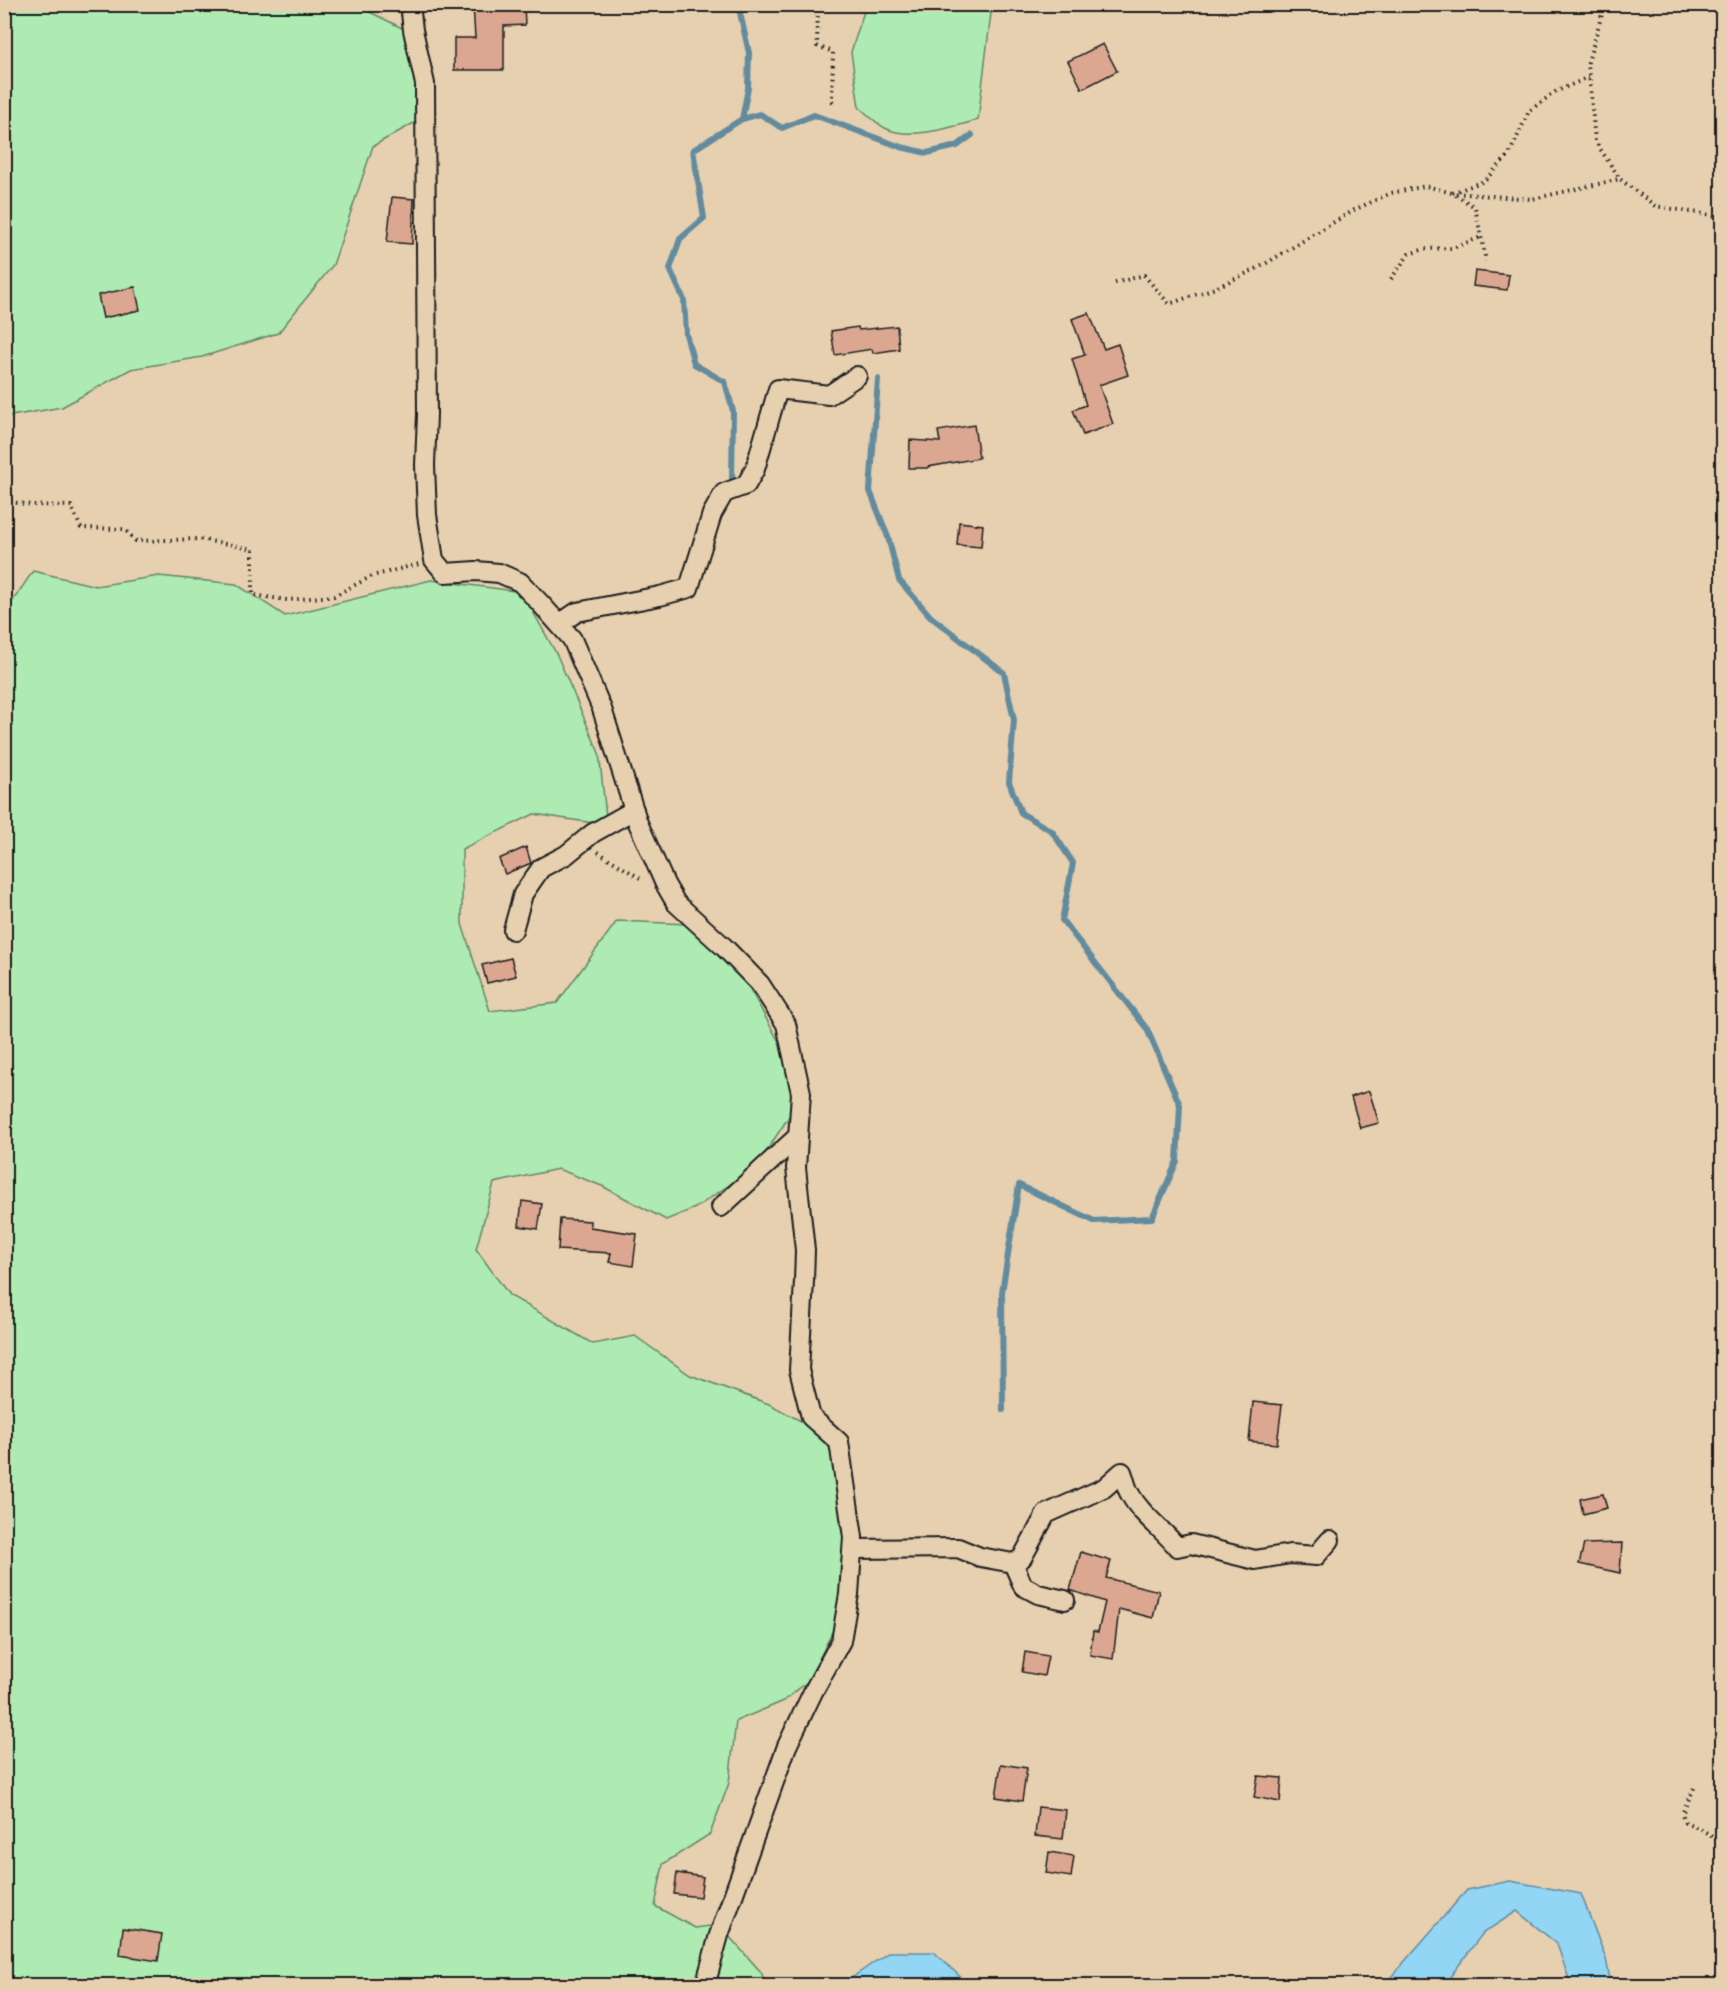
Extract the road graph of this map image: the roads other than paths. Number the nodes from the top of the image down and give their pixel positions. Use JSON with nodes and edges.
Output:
{"nodes":[{"id":1,"x":410,"y":4,"type":"edge"},
{"id":2,"x":857,"y":376,"type":"dead end"},
{"id":3,"x":559,"y":624,"type":"junction"},
{"id":4,"x":634,"y":810,"type":"junction"},
{"id":5,"x":513,"y":930,"type":"dead end"},
{"id":6,"x":797,"y":1137,"type":"junction"},
{"id":7,"x":721,"y":1207,"type":"dead end"},
{"id":8,"x":1330,"y":1540,"type":"dead end"},
{"id":9,"x":852,"y":1549,"type":"junction"},
{"id":10,"x":1013,"y":1563,"type":"junction"},
{"id":11,"x":1065,"y":1600,"type":"dead end"},
{"id":12,"x":705,"y":1986,"type":"edge"}],
"edges":[{"from":1,"to":3,"type":"street"},
{"from":2,"to":3,"type":"street"},
{"from":3,"to":4,"type":"street"},
{"from":4,"to":5,"type":"street"},
{"from":4,"to":6,"type":"street"},
{"from":6,"to":7,"type":"street"},
{"from":6,"to":9,"type":"street"},
{"from":8,"to":10,"type":"street"},
{"from":9,"to":10,"type":"street"},
{"from":9,"to":12,"type":"street"},
{"from":10,"to":11,"type":"street"}]}
